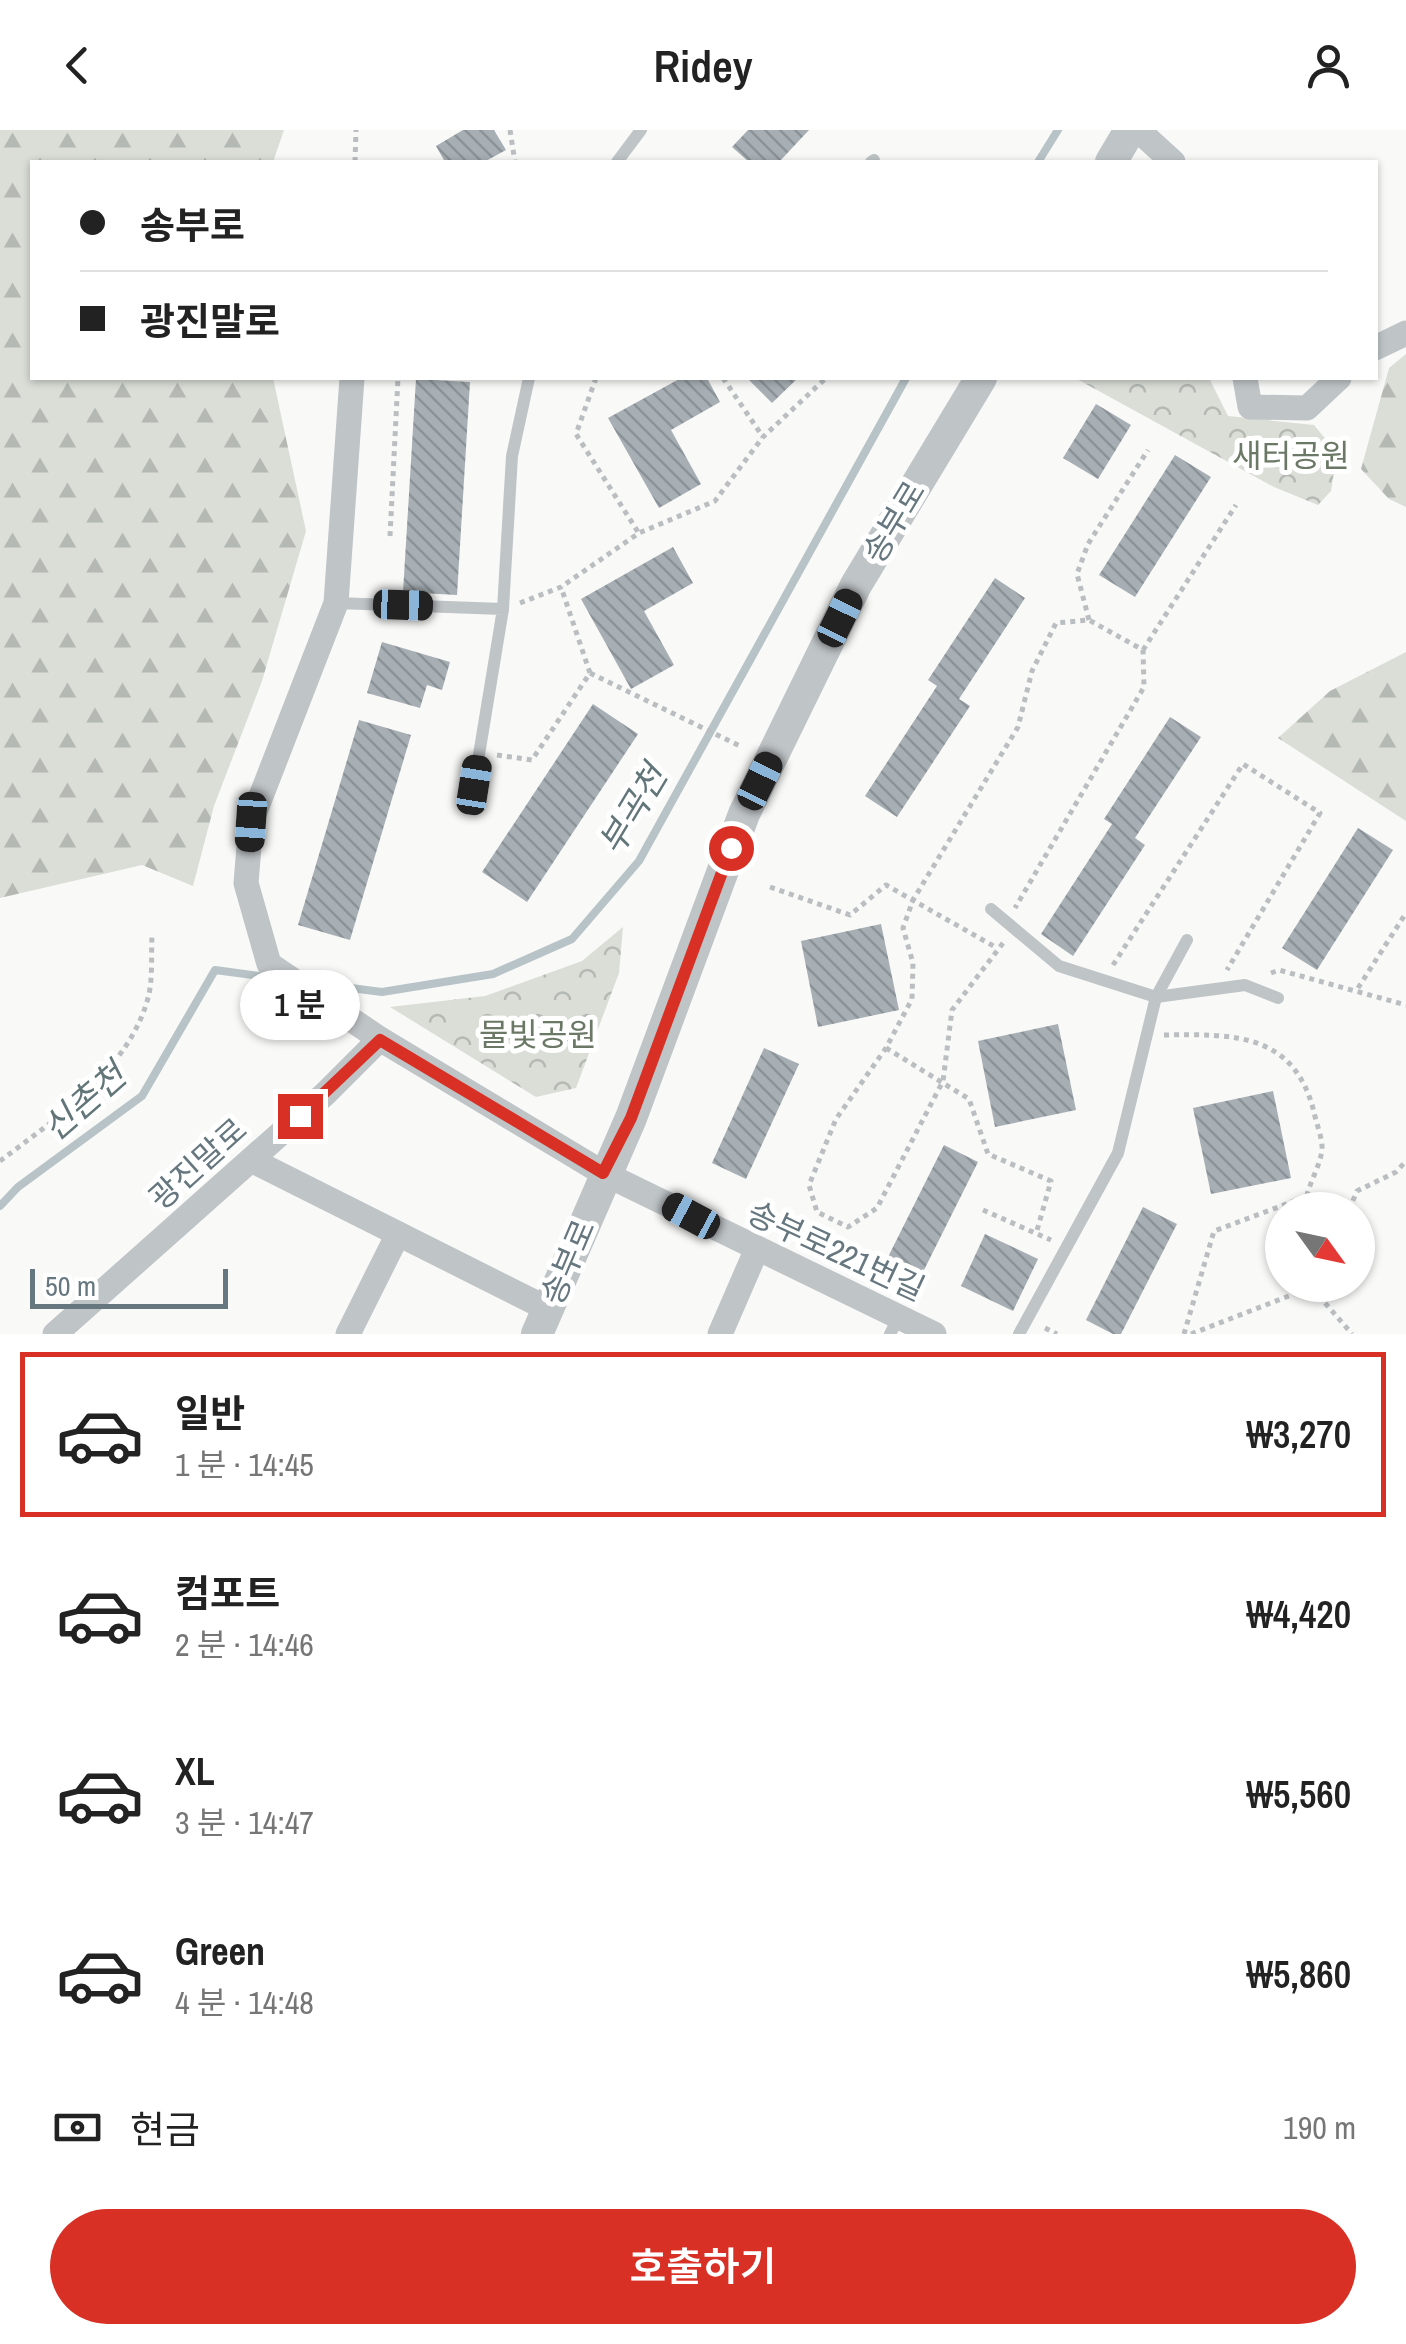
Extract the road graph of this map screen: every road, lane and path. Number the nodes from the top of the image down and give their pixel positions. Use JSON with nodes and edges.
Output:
{"nodes":[{"id":1,"x":356,"y":130,"type":"edge"},
{"id":2,"x":510,"y":130,"type":"edge"},
{"id":3,"x":641,"y":130,"type":"edge"},
{"id":4,"x":1130,"y":130,"type":"edge"},
{"id":5,"x":1138,"y":130,"type":"edge"},
{"id":6,"x":356,"y":160,"type":"edge"},
{"id":7,"x":515,"y":160,"type":"edge"},
{"id":8,"x":618,"y":160,"type":"edge"},
{"id":9,"x":1112,"y":160,"type":"edge"},
{"id":10,"x":1170,"y":160,"type":"edge"},
{"id":11,"x":1406,"y":333,"type":"edge"},
{"id":12,"x":1378,"y":347,"type":"edge"},
{"id":13,"x":352,"y":380,"type":"edge"},
{"id":14,"x":398,"y":380,"type":"edge"},
{"id":15,"x":529,"y":380,"type":"edge"},
{"id":16,"x":595,"y":380,"type":"edge"},
{"id":17,"x":724,"y":380,"type":"edge"},
{"id":18,"x":824,"y":380,"type":"edge"},
{"id":19,"x":980,"y":380,"type":"edge"},
{"id":20,"x":1245,"y":380,"type":"edge"},
{"id":21,"x":1337,"y":380,"type":"edge"},
{"id":22,"x":763,"y":437,"type":"junction"},
{"id":23,"x":1148,"y":450,"type":"dead end"},
{"id":24,"x":1236,"y":505,"type":"dead end"},
{"id":25,"x":638,"y":532,"type":"junction"},
{"id":26,"x":390,"y":536,"type":"dead end"},
{"id":27,"x":561,"y":587,"type":"junction"},
{"id":28,"x":336,"y":603,"type":"junction"},
{"id":29,"x":503,"y":609,"type":"junction"},
{"id":30,"x":1089,"y":620,"type":"dead end"},
{"id":31,"x":1143,"y":650,"type":"dead end"},
{"id":32,"x":590,"y":674,"type":"junction"},
{"id":33,"x":742,"y":747,"type":"dead end"},
{"id":34,"x":479,"y":753,"type":"junction"},
{"id":35,"x":474,"y":785,"type":"dead end"},
{"id":36,"x":770,"y":888,"type":"dead end"},
{"id":37,"x":991,"y":910,"type":"dead end"},
{"id":38,"x":1406,"y":913,"type":"edge"},
{"id":39,"x":152,"y":936,"type":"dead end"},
{"id":40,"x":1187,"y":940,"type":"dead end"},
{"id":41,"x":997,"y":948,"type":"dead end"},
{"id":42,"x":1103,"y":980,"type":"junction"},
{"id":43,"x":1245,"y":984,"type":"junction"},
{"id":44,"x":1216,"y":988,"type":"junction"},
{"id":45,"x":1358,"y":988,"type":"junction"},
{"id":46,"x":1156,"y":996,"type":"junction"},
{"id":47,"x":1278,"y":998,"type":"dead end"},
{"id":48,"x":1406,"y":1005,"type":"edge"},
{"id":49,"x":1146,"y":1036,"type":"junction"},
{"id":50,"x":380,"y":1040,"type":"junction"},
{"id":51,"x":886,"y":1048,"type":"dead end"},
{"id":52,"x":250,"y":1160,"type":"junction"},
{"id":53,"x":0,"y":1161,"type":"edge"},
{"id":54,"x":1406,"y":1161,"type":"edge"},
{"id":55,"x":603,"y":1173,"type":"junction"},
{"id":56,"x":1307,"y":1192,"type":"edge"},
{"id":57,"x":1358,"y":1192,"type":"edge"},
{"id":58,"x":983,"y":1210,"type":"dead end"},
{"id":59,"x":1265,"y":1212,"type":"edge"},
{"id":60,"x":398,"y":1234,"type":"junction"},
{"id":61,"x":1036,"y":1234,"type":"junction"},
{"id":62,"x":1068,"y":1247,"type":"junction"},
{"id":63,"x":756,"y":1251,"type":"junction"},
{"id":64,"x":1271,"y":1302,"type":"edge"},
{"id":65,"x":1325,"y":1302,"type":"edge"},
{"id":66,"x":542,"y":1321,"type":"edge"},
{"id":67,"x":895,"y":1325,"type":"edge"},
{"id":68,"x":56,"y":1334,"type":"edge"},
{"id":69,"x":348,"y":1334,"type":"edge"},
{"id":70,"x":720,"y":1334,"type":"edge"},
{"id":71,"x":934,"y":1334,"type":"edge"},
{"id":72,"x":1020,"y":1334,"type":"edge"},
{"id":73,"x":1188,"y":1334,"type":"edge"},
{"id":74,"x":1352,"y":1334,"type":"edge"}],
"edges":[{"from":1,"to":6,"type":"path"},
{"from":2,"to":7,"type":"path"},
{"from":3,"to":8,"type":"lane"},
{"from":4,"to":9,"type":"street"},
{"from":5,"to":10,"type":"street"},
{"from":11,"to":12,"type":"street"},
{"from":13,"to":28,"type":"street"},
{"from":14,"to":26,"type":"path"},
{"from":15,"to":29,"type":"lane"},
{"from":16,"to":25,"type":"path"},
{"from":17,"to":22,"type":"path"},
{"from":18,"to":22,"type":"path"},
{"from":19,"to":55,"type":"street","name":"송부로"},
{"from":20,"to":21,"type":"street"},
{"from":22,"to":25,"type":"path"},
{"from":23,"to":30,"type":"path"},
{"from":24,"to":31,"type":"path"},
{"from":25,"to":27,"type":"path"},
{"from":27,"to":29,"type":"path"},
{"from":27,"to":32,"type":"path"},
{"from":28,"to":29,"type":"lane"},
{"from":28,"to":50,"type":"street","name":"송부로221번길"},
{"from":29,"to":34,"type":"lane"},
{"from":32,"to":33,"type":"path"},
{"from":32,"to":34,"type":"path"},
{"from":34,"to":35,"type":"lane"},
{"from":36,"to":41,"type":"path"},
{"from":37,"to":42,"type":"lane"},
{"from":38,"to":45,"type":"path"},
{"from":39,"to":53,"type":"path"},
{"from":40,"to":46,"type":"lane"},
{"from":42,"to":44,"type":"path"},
{"from":42,"to":46,"type":"lane"},
{"from":43,"to":44,"type":"lane"},
{"from":43,"to":45,"type":"path"},
{"from":43,"to":47,"type":"lane"},
{"from":44,"to":46,"type":"lane"},
{"from":45,"to":48,"type":"path"},
{"from":46,"to":49,"type":"lane"},
{"from":49,"to":56,"type":"path"},
{"from":49,"to":62,"type":"lane"},
{"from":50,"to":52,"type":"street","name":"광진말로"},
{"from":50,"to":55,"type":"street","name":"송부로221번길"},
{"from":51,"to":61,"type":"path"},
{"from":52,"to":60,"type":"street"},
{"from":52,"to":68,"type":"street","name":"광진말로"},
{"from":54,"to":57,"type":"path"},
{"from":55,"to":63,"type":"street","name":"송부로221번길"},
{"from":55,"to":66,"type":"street","name":"송부로"},
{"from":58,"to":61,"type":"path"},
{"from":59,"to":73,"type":"path"},
{"from":60,"to":66,"type":"street"},
{"from":60,"to":69,"type":"street"},
{"from":61,"to":62,"type":"path"},
{"from":62,"to":72,"type":"lane"},
{"from":63,"to":67,"type":"street","name":"송부로221번길"},
{"from":63,"to":70,"type":"street"},
{"from":64,"to":73,"type":"path"},
{"from":65,"to":74,"type":"path"},
{"from":67,"to":71,"type":"street","name":"송부로221번길"}]}
